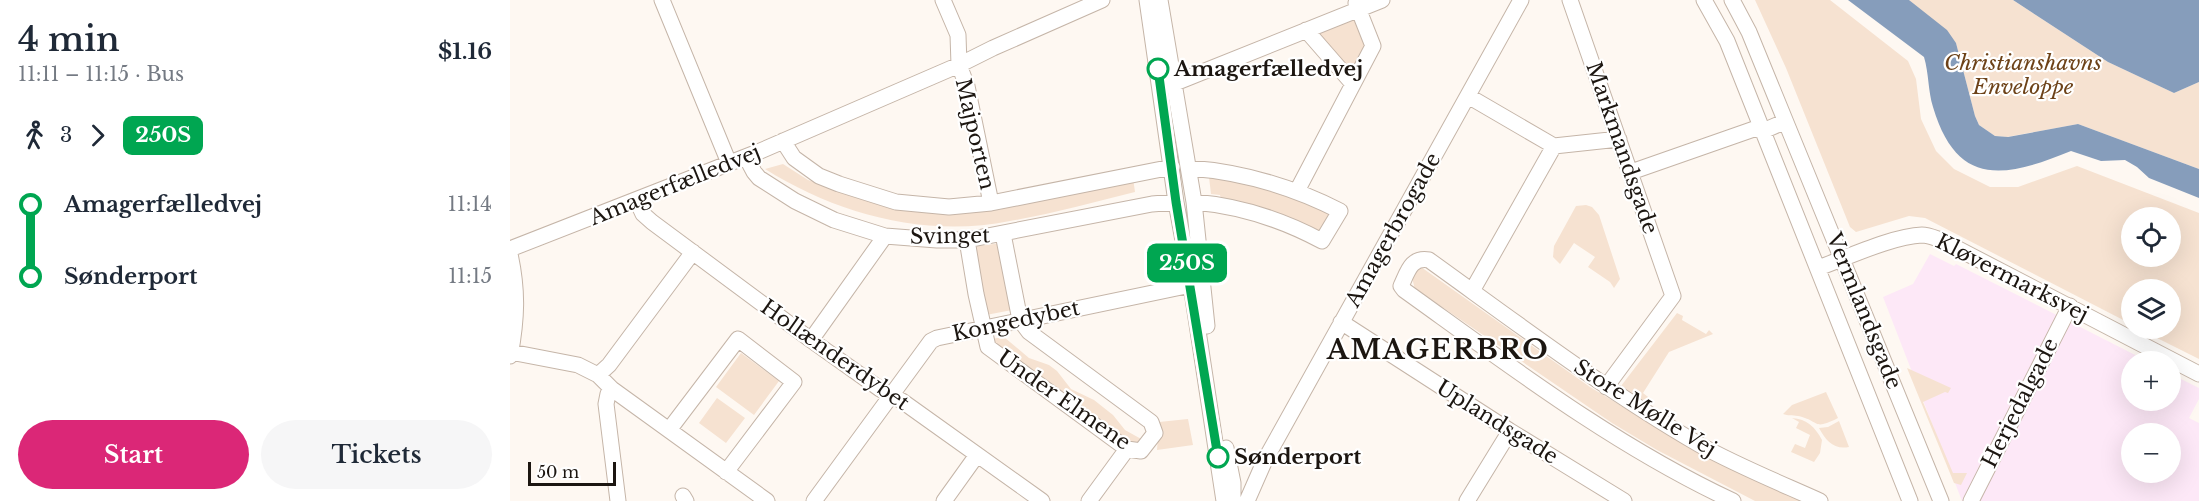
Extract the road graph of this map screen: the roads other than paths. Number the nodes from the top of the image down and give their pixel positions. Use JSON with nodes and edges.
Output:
{"nodes":[{"id":1,"x":662,"y":0,"type":"edge"},
{"id":2,"x":943,"y":0,"type":"edge"},
{"id":3,"x":1102,"y":0,"type":"edge"},
{"id":4,"x":1147,"y":0,"type":"edge"},
{"id":5,"x":1160,"y":0,"type":"edge"},
{"id":6,"x":1382,"y":0,"type":"edge"},
{"id":7,"x":1521,"y":0,"type":"edge"},
{"id":8,"x":1570,"y":0,"type":"edge"},
{"id":9,"x":1704,"y":0,"type":"edge"},
{"id":10,"x":1732,"y":0,"type":"edge"},
{"id":11,"x":1357,"y":5,"type":"edge"},
{"id":12,"x":1306,"y":30,"type":"junction"},
{"id":13,"x":959,"y":65,"type":"junction"},
{"id":14,"x":1175,"y":83,"type":"junction"},
{"id":15,"x":1353,"y":84,"type":"junction"},
{"id":16,"x":1468,"y":96,"type":"junction"},
{"id":17,"x":1785,"y":122,"type":"junction"},
{"id":18,"x":1763,"y":131,"type":"junction"},
{"id":19,"x":1619,"y":139,"type":"junction"},
{"id":20,"x":783,"y":141,"type":"junction"},
{"id":21,"x":1554,"y":146,"type":"junction"},
{"id":22,"x":746,"y":157,"type":"junction"},
{"id":23,"x":729,"y":163,"type":"junction"},
{"id":24,"x":1172,"y":167,"type":"junction"},
{"id":25,"x":1189,"y":168,"type":"junction"},
{"id":26,"x":1631,"y":172,"type":"junction"},
{"id":27,"x":1297,"y":190,"type":"junction"},
{"id":28,"x":637,"y":201,"type":"junction"},
{"id":29,"x":1176,"y":202,"type":"junction"},
{"id":30,"x":1194,"y":202,"type":"junction"},
{"id":31,"x":991,"y":203,"type":"junction"},
{"id":32,"x":1003,"y":234,"type":"junction"},
{"id":33,"x":885,"y":236,"type":"junction"},
{"id":34,"x":968,"y":240,"type":"junction"},
{"id":35,"x":510,"y":249,"type":"edge"},
{"id":36,"x":693,"y":252,"type":"junction"},
{"id":37,"x":510,"y":254,"type":"edge"},
{"id":38,"x":1843,"y":259,"type":"junction"},
{"id":39,"x":1818,"y":268,"type":"junction"},
{"id":40,"x":1191,"y":285,"type":"junction"},
{"id":41,"x":1473,"y":291,"type":"junction"},
{"id":42,"x":2070,"y":306,"type":"junction"},
{"id":43,"x":1020,"y":320,"type":"junction"},
{"id":44,"x":1341,"y":322,"type":"junction"},
{"id":45,"x":983,"y":328,"type":"junction"},
{"id":46,"x":811,"y":340,"type":"junction"},
{"id":47,"x":510,"y":354,"type":"edge"},
{"id":48,"x":2199,"y":374,"type":"edge"},
{"id":49,"x":598,"y":375,"type":"junction"},
{"id":50,"x":1606,"y":387,"type":"junction"},
{"id":51,"x":612,"y":389,"type":"junction"},
{"id":52,"x":891,"y":394,"type":"junction"},
{"id":53,"x":669,"y":430,"type":"junction"},
{"id":54,"x":1510,"y":431,"type":"junction"},
{"id":55,"x":1127,"y":448,"type":"junction"},
{"id":56,"x":977,"y":455,"type":"junction"},
{"id":57,"x":1265,"y":460,"type":"junction"},
{"id":58,"x":726,"y":472,"type":"junction"},
{"id":59,"x":1601,"y":495,"type":"edge"},
{"id":60,"x":1090,"y":500,"type":"edge"},
{"id":61,"x":618,"y":501,"type":"edge"},
{"id":62,"x":767,"y":501,"type":"edge"},
{"id":63,"x":814,"y":501,"type":"edge"},
{"id":64,"x":944,"y":501,"type":"edge"},
{"id":65,"x":1042,"y":501,"type":"edge"},
{"id":66,"x":1224,"y":501,"type":"edge"},
{"id":67,"x":1234,"y":501,"type":"edge"},
{"id":68,"x":1247,"y":501,"type":"edge"},
{"id":69,"x":1467,"y":501,"type":"edge"},
{"id":70,"x":1624,"y":501,"type":"edge"},
{"id":71,"x":1733,"y":501,"type":"edge"},
{"id":72,"x":1820,"y":501,"type":"edge"},
{"id":73,"x":1910,"y":501,"type":"edge"},
{"id":74,"x":1941,"y":501,"type":"edge"},
{"id":75,"x":1971,"y":501,"type":"edge"}],
"edges":[{"from":1,"to":23,"type":"street"},
{"from":2,"to":13,"type":"street","name":"Majporten"},
{"from":3,"to":13,"type":"street","name":"Amagerfælledvej"},
{"from":4,"to":24,"type":"street"},
{"from":5,"to":14,"type":"street"},
{"from":6,"to":11,"type":"street"},
{"from":7,"to":16,"type":"street","name":"Amagerbrogade"},
{"from":8,"to":19,"type":"street","name":"Markmandsgade"},
{"from":9,"to":18,"type":"street","name":"Vermlandsgade"},
{"from":10,"to":17,"type":"street","name":"Vermlandsgade"},
{"from":11,"to":12,"type":"street"},
{"from":11,"to":15,"type":"street"},
{"from":12,"to":14,"type":"street"},
{"from":12,"to":15,"type":"street"},
{"from":13,"to":20,"type":"street","name":"Amagerfælledvej"},
{"from":13,"to":31,"type":"street","name":"Majporten"},
{"from":14,"to":25,"type":"street"},
{"from":15,"to":27,"type":"street"},
{"from":16,"to":21,"type":"street"},
{"from":16,"to":44,"type":"street","name":"Amagerbrogade"},
{"from":17,"to":18,"type":"street"},
{"from":17,"to":38,"type":"street","name":"Vermlandsgade"},
{"from":18,"to":26,"type":"street"},
{"from":18,"to":39,"type":"street","name":"Vermlandsgade"},
{"from":19,"to":21,"type":"street"},
{"from":19,"to":26,"type":"street","name":"Markmandsgade"},
{"from":20,"to":22,"type":"street","name":"Amagerfælledvej"},
{"from":20,"to":31,"type":"street","name":"Svinget"},
{"from":21,"to":41,"type":"street"},
{"from":22,"to":23,"type":"street","name":"Amagerfælledvej"},
{"from":22,"to":33,"type":"street","name":"Svinget"},
{"from":23,"to":28,"type":"street","name":"Amagerfælledvej"},
{"from":24,"to":29,"type":"street"},
{"from":24,"to":31,"type":"street","name":"Svinget"},
{"from":25,"to":27,"type":"street"},
{"from":25,"to":30,"type":"street"},
{"from":26,"to":50,"type":"street","name":"Markmandsgade"},
{"from":27,"to":30,"type":"street"},
{"from":28,"to":35,"type":"street","name":"Amagerfælledvej"},
{"from":28,"to":36,"type":"street","name":"Hollænderdybet"},
{"from":29,"to":32,"type":"street","name":"Svinget"},
{"from":29,"to":40,"type":"street"},
{"from":30,"to":67,"type":"street"},
{"from":32,"to":34,"type":"street","name":"Svinget"},
{"from":32,"to":43,"type":"street","name":"Under Elmene"},
{"from":33,"to":34,"type":"street","name":"Svinget"},
{"from":33,"to":46,"type":"street"},
{"from":34,"to":45,"type":"street","name":"Under Elmene"},
{"from":36,"to":46,"type":"street","name":"Hollænderdybet"},
{"from":36,"to":49,"type":"street"},
{"from":37,"to":47,"type":"street"},
{"from":38,"to":39,"type":"street","name":"Kløvermarksvej"},
{"from":38,"to":42,"type":"street","name":"Kløvermarksvej"},
{"from":38,"to":74,"type":"street","name":"Vermlandsgade"},
{"from":39,"to":73,"type":"street","name":"Vermlandsgade"},
{"from":40,"to":43,"type":"street","name":"Kongedybet"},
{"from":40,"to":66,"type":"street"},
{"from":41,"to":50,"type":"street","name":"Store Mølle Vej"},
{"from":41,"to":71,"type":"street","name":"Store Mølle Vej"},
{"from":42,"to":48,"type":"street","name":"Kløvermarksvej"},
{"from":42,"to":75,"type":"street","name":"Herjedalgade"},
{"from":43,"to":45,"type":"street","name":"Kongedybet"},
{"from":43,"to":55,"type":"street","name":"Under Elmene"},
{"from":44,"to":54,"type":"street","name":"Uplandsgade"},
{"from":44,"to":57,"type":"street","name":"Amagerbrogade"},
{"from":45,"to":52,"type":"street","name":"Kongedybet"},
{"from":45,"to":55,"type":"street","name":"Under Elmene"},
{"from":46,"to":52,"type":"street","name":"Hollænderdybet"},
{"from":47,"to":49,"type":"street"},
{"from":49,"to":51,"type":"street"},
{"from":50,"to":72,"type":"street","name":"Store Mølle Vej"},
{"from":51,"to":53,"type":"street"},
{"from":51,"to":61,"type":"street"},
{"from":52,"to":56,"type":"street","name":"Hollænderdybet"},
{"from":52,"to":63,"type":"street","name":"Kongedybet"},
{"from":53,"to":58,"type":"street"},
{"from":53,"to":58,"type":"street"},
{"from":54,"to":59,"type":"street","name":"Uplandsgade"},
{"from":54,"to":69,"type":"street"},
{"from":55,"to":60,"type":"street"},
{"from":56,"to":64,"type":"street"},
{"from":56,"to":65,"type":"street","name":"Hollænderdybet"},
{"from":57,"to":67,"type":"street","name":"Amagerbrogade"},
{"from":57,"to":68,"type":"street","name":"Amagerbrogade"},
{"from":58,"to":62,"type":"street"},
{"from":59,"to":70,"type":"street","name":"Uplandsgade"}]}
